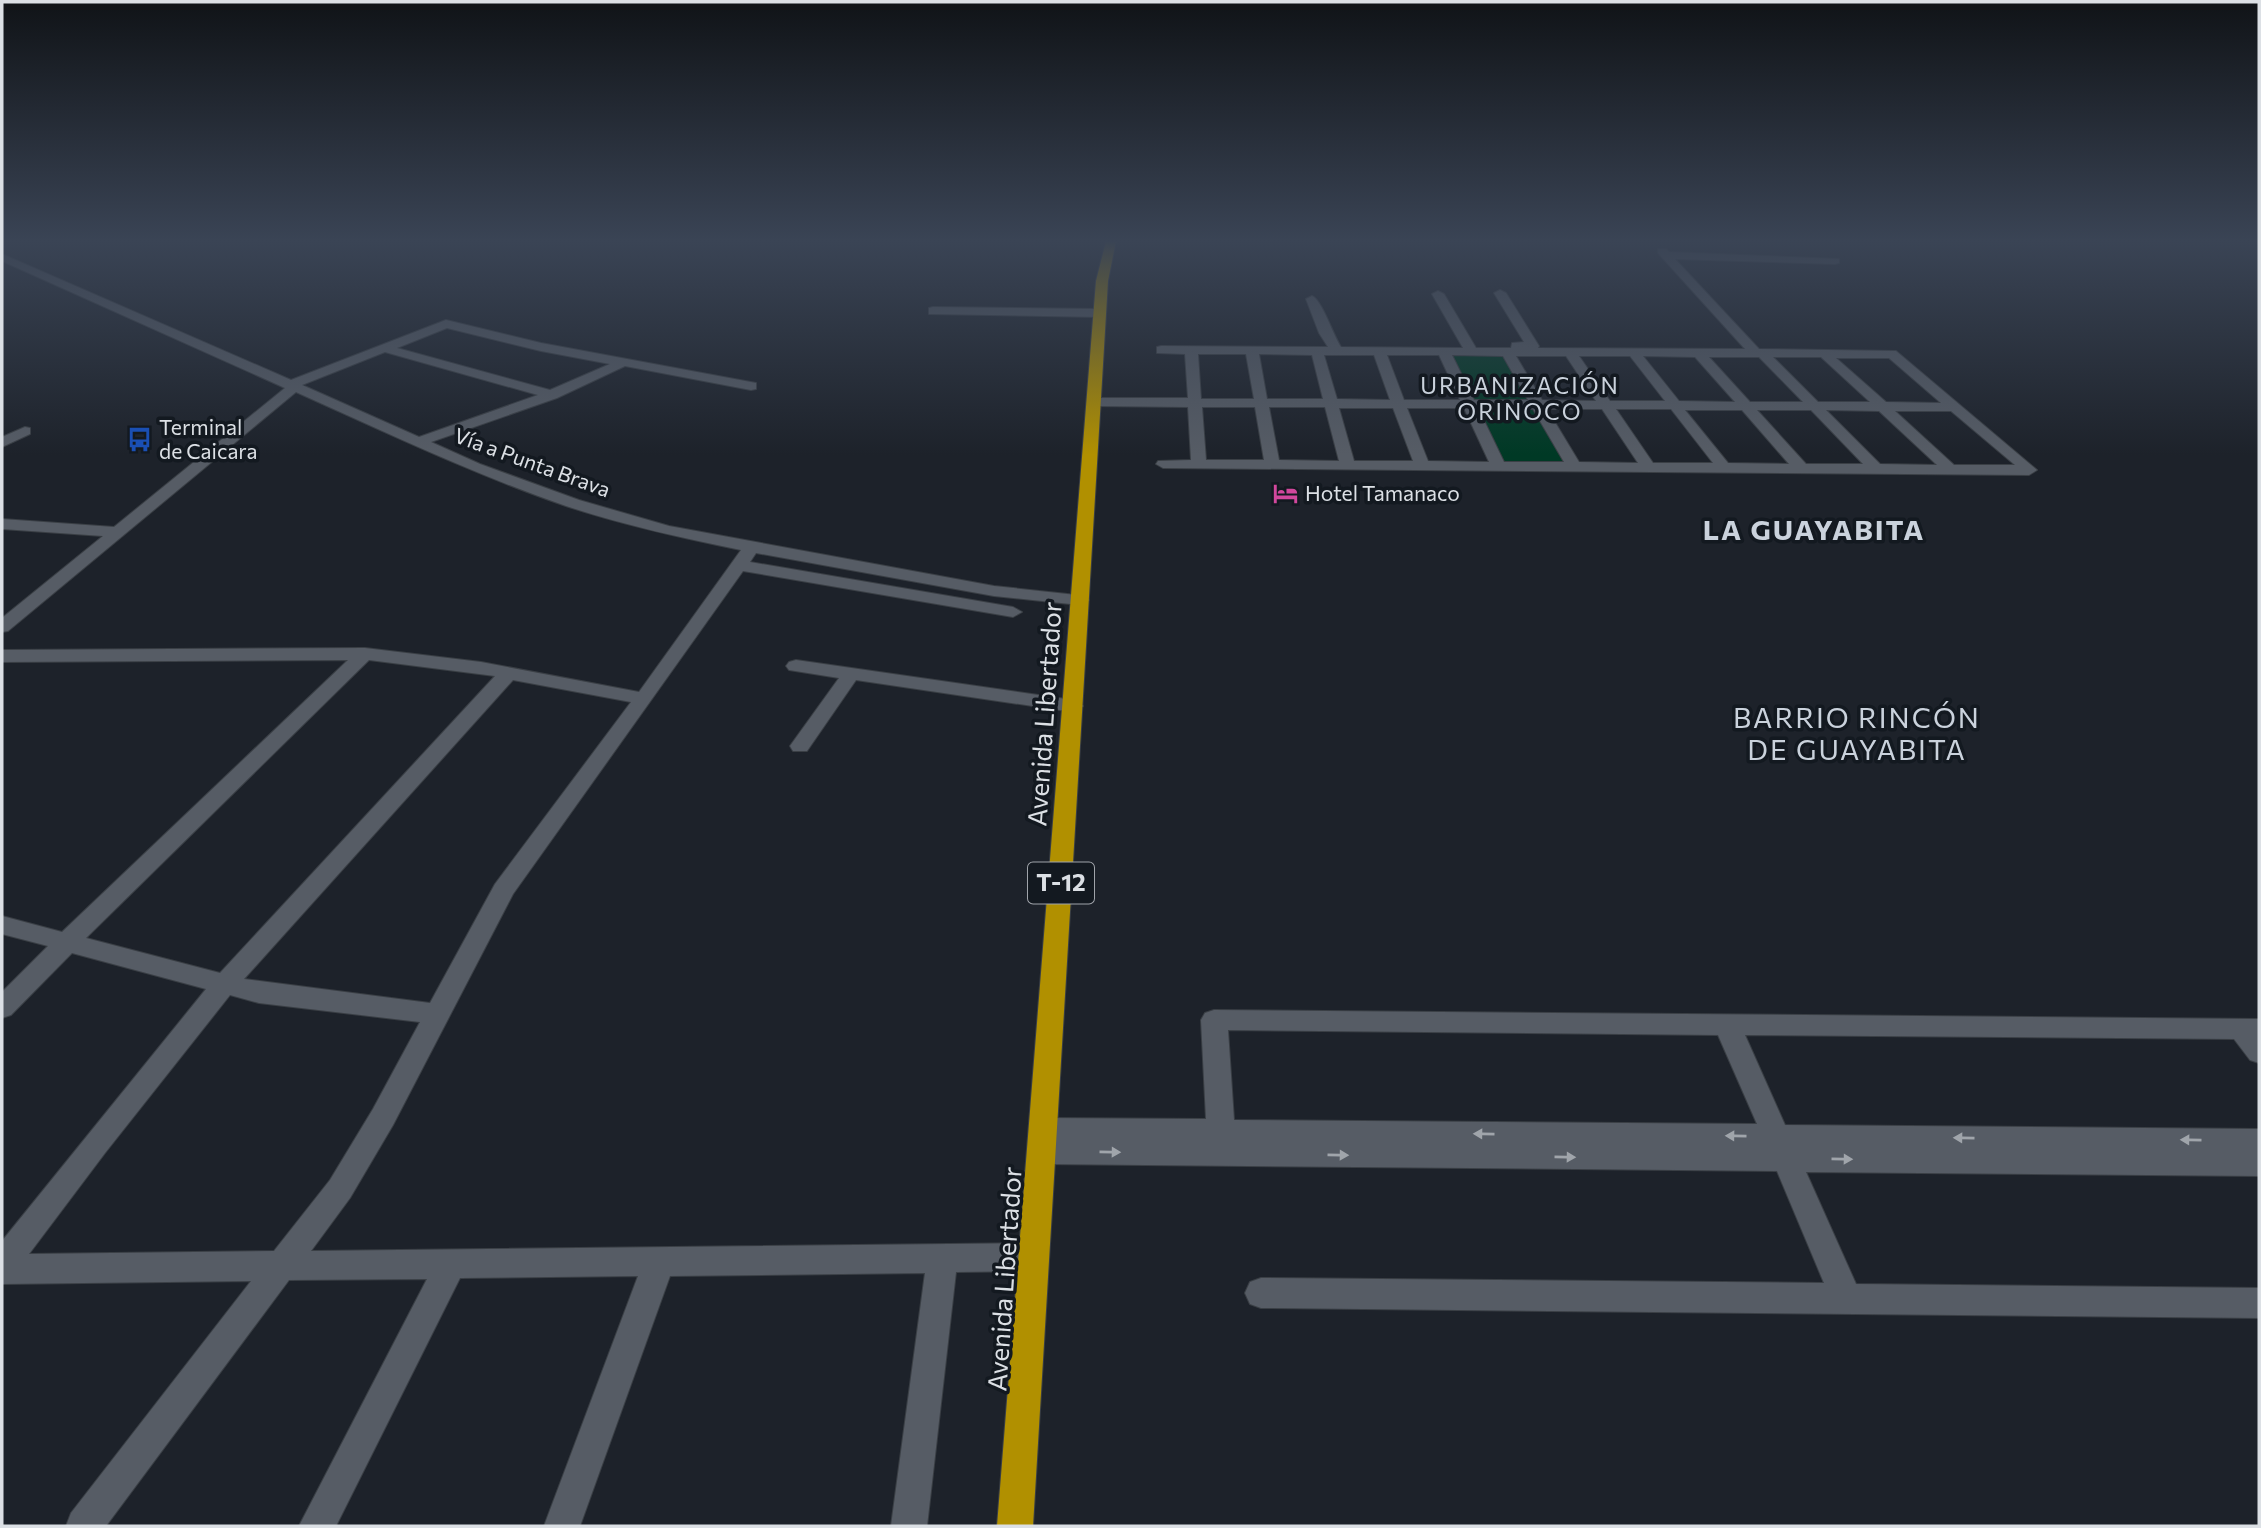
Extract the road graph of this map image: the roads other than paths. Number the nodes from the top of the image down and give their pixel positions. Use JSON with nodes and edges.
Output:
{"nodes":[{"id":1,"x":127,"y":312,"type":"edge"},
{"id":2,"x":1042,"y":312,"type":"edge"},
{"id":3,"x":1317,"y":312,"type":"edge"},
{"id":4,"x":1449,"y":312,"type":"edge"},
{"id":5,"x":1512,"y":312,"type":"edge"},
{"id":6,"x":1720,"y":312,"type":"edge"},
{"id":7,"x":1100,"y":313,"type":"joint"},
{"id":8,"x":384,"y":348,"type":"junction"},
{"id":9,"x":1470,"y":349,"type":"junction"},
{"id":10,"x":1161,"y":350,"type":"dead end"},
{"id":11,"x":1191,"y":350,"type":"junction"},
{"id":12,"x":1252,"y":351,"type":"junction"},
{"id":13,"x":1317,"y":351,"type":"junction"},
{"id":14,"x":1337,"y":351,"type":"junction"},
{"id":15,"x":1379,"y":351,"type":"junction"},
{"id":16,"x":1444,"y":352,"type":"junction"},
{"id":17,"x":1507,"y":352,"type":"junction"},
{"id":18,"x":1570,"y":352,"type":"junction"},
{"id":19,"x":1634,"y":353,"type":"junction"},
{"id":20,"x":1699,"y":353,"type":"junction"},
{"id":21,"x":1759,"y":354,"type":"junction"},
{"id":22,"x":1825,"y":354,"type":"junction"},
{"id":23,"x":622,"y":363,"type":"junction"},
{"id":24,"x":293,"y":386,"type":"junction"},
{"id":25,"x":751,"y":386,"type":"dead end"},
{"id":26,"x":552,"y":395,"type":"junction"},
{"id":27,"x":1094,"y":402,"type":"junction"},
{"id":28,"x":1195,"y":403,"type":"junction"},
{"id":29,"x":1261,"y":403,"type":"junction"},
{"id":30,"x":1331,"y":404,"type":"junction"},
{"id":31,"x":1399,"y":404,"type":"junction"},
{"id":32,"x":1469,"y":404,"type":"junction"},
{"id":33,"x":1538,"y":405,"type":"junction"},
{"id":34,"x":1606,"y":405,"type":"junction"},
{"id":35,"x":1676,"y":406,"type":"junction"},
{"id":36,"x":1746,"y":406,"type":"junction"},
{"id":37,"x":1815,"y":407,"type":"junction"},
{"id":38,"x":1883,"y":407,"type":"junction"},
{"id":39,"x":1955,"y":407,"type":"junction"},
{"id":40,"x":25,"y":431,"type":"dead end"},
{"id":41,"x":418,"y":442,"type":"junction"},
{"id":42,"x":2,"y":443,"type":"edge"},
{"id":43,"x":1163,"y":464,"type":"dead end"},
{"id":44,"x":1199,"y":464,"type":"junction"},
{"id":45,"x":1272,"y":465,"type":"junction"},
{"id":46,"x":1348,"y":466,"type":"junction"},
{"id":47,"x":1422,"y":466,"type":"junction"},
{"id":48,"x":1499,"y":467,"type":"junction"},
{"id":49,"x":1574,"y":467,"type":"junction"},
{"id":50,"x":1648,"y":467,"type":"junction"},
{"id":51,"x":1724,"y":468,"type":"junction"},
{"id":52,"x":1801,"y":468,"type":"junction"},
{"id":53,"x":1876,"y":469,"type":"junction"},
{"id":54,"x":1951,"y":470,"type":"junction"},
{"id":55,"x":2,"y":524,"type":"edge"},
{"id":56,"x":117,"y":532,"type":"junction"},
{"id":57,"x":745,"y":556,"type":"junction"},
{"id":58,"x":1080,"y":600,"type":"junction"},
{"id":59,"x":1013,"y":612,"type":"dead end"},
{"id":60,"x":2,"y":627,"type":"edge"},
{"id":61,"x":365,"y":654,"type":"junction"},
{"id":62,"x":2,"y":656,"type":"edge"},
{"id":63,"x":796,"y":666,"type":"dead end"},
{"id":64,"x":509,"y":673,"type":"junction"},
{"id":65,"x":852,"y":673,"type":"junction"},
{"id":66,"x":644,"y":699,"type":"junction"},
{"id":67,"x":1073,"y":706,"type":"junction"},
{"id":68,"x":800,"y":746,"type":"dead end"},
{"id":69,"x":2,"y":925,"type":"edge"},
{"id":70,"x":67,"y":942,"type":"junction"},
{"id":71,"x":224,"y":985,"type":"junction"},
{"id":72,"x":2,"y":1008,"type":"edge"},
{"id":73,"x":437,"y":1014,"type":"junction"},
{"id":74,"x":1727,"y":1024,"type":"junction"},
{"id":75,"x":2250,"y":1029,"type":"edge"},
{"id":76,"x":2259,"y":1052,"type":"edge"},
{"id":77,"x":1043,"y":1141,"type":"junction"},
{"id":78,"x":2259,"y":1141,"type":"edge"},
{"id":79,"x":1221,"y":1142,"type":"junction"},
{"id":80,"x":1781,"y":1148,"type":"junction"},
{"id":81,"x":2259,"y":1163,"type":"edge"},
{"id":82,"x":1034,"y":1257,"type":"junction"},
{"id":83,"x":942,"y":1259,"type":"junction"},
{"id":84,"x":659,"y":1262,"type":"junction"},
{"id":85,"x":451,"y":1264,"type":"junction"},
{"id":86,"x":281,"y":1266,"type":"junction"},
{"id":87,"x":2,"y":1267,"type":"edge"},
{"id":88,"x":1261,"y":1293,"type":"dead end"},
{"id":89,"x":1847,"y":1299,"type":"junction"},
{"id":90,"x":2259,"y":1303,"type":"edge"},
{"id":91,"x":84,"y":1526,"type":"edge"},
{"id":92,"x":317,"y":1526,"type":"edge"},
{"id":93,"x":562,"y":1526,"type":"edge"},
{"id":94,"x":909,"y":1526,"type":"edge"},
{"id":95,"x":1014,"y":1526,"type":"edge"}],
"edges":[{"from":1,"to":24,"type":"street","name":"Vía a Punta Brava"},
{"from":2,"to":7,"type":"street"},
{"from":3,"to":14,"type":"street"},
{"from":4,"to":9,"type":"street"},
{"from":5,"to":9,"type":"street"},
{"from":6,"to":21,"type":"street"},
{"from":7,"to":27,"type":"highway","name":"Avenida Libertador","number":"T-12"},
{"from":8,"to":23,"type":"street"},
{"from":8,"to":24,"type":"street"},
{"from":8,"to":26,"type":"street"},
{"from":9,"to":16,"type":"street"},
{"from":9,"to":17,"type":"street"},
{"from":10,"to":11,"type":"street"},
{"from":11,"to":12,"type":"street"},
{"from":11,"to":28,"type":"street"},
{"from":12,"to":13,"type":"street"},
{"from":12,"to":29,"type":"street"},
{"from":13,"to":14,"type":"street"},
{"from":13,"to":30,"type":"street"},
{"from":14,"to":15,"type":"street"},
{"from":15,"to":16,"type":"street"},
{"from":15,"to":31,"type":"street"},
{"from":16,"to":32,"type":"street"},
{"from":17,"to":18,"type":"street"},
{"from":17,"to":33,"type":"street"},
{"from":18,"to":19,"type":"street"},
{"from":18,"to":34,"type":"street"},
{"from":19,"to":20,"type":"street"},
{"from":19,"to":35,"type":"street"},
{"from":20,"to":21,"type":"street"},
{"from":20,"to":36,"type":"street"},
{"from":21,"to":22,"type":"street"},
{"from":21,"to":37,"type":"street"},
{"from":22,"to":38,"type":"street"},
{"from":22,"to":39,"type":"street"},
{"from":23,"to":25,"type":"street"},
{"from":23,"to":26,"type":"street"},
{"from":24,"to":41,"type":"street","name":"Vía a Punta Brava"},
{"from":24,"to":56,"type":"street"},
{"from":26,"to":41,"type":"street"},
{"from":27,"to":28,"type":"street"},
{"from":27,"to":58,"type":"highway","name":"Avenida Libertador","number":"T-12"},
{"from":28,"to":29,"type":"street"},
{"from":28,"to":44,"type":"street"},
{"from":29,"to":30,"type":"street"},
{"from":29,"to":45,"type":"street"},
{"from":30,"to":31,"type":"street"},
{"from":30,"to":46,"type":"street"},
{"from":31,"to":32,"type":"street"},
{"from":31,"to":47,"type":"street"},
{"from":32,"to":33,"type":"street"},
{"from":32,"to":48,"type":"street"},
{"from":33,"to":34,"type":"street"},
{"from":33,"to":49,"type":"street"},
{"from":34,"to":35,"type":"street"},
{"from":34,"to":50,"type":"street"},
{"from":35,"to":36,"type":"street"},
{"from":35,"to":51,"type":"street"},
{"from":36,"to":37,"type":"street"},
{"from":36,"to":52,"type":"street"},
{"from":37,"to":38,"type":"street"},
{"from":37,"to":53,"type":"street"},
{"from":38,"to":39,"type":"street"},
{"from":38,"to":54,"type":"street"},
{"from":39,"to":54,"type":"street"},
{"from":40,"to":42,"type":"street"},
{"from":41,"to":57,"type":"street","name":"Vía a Punta Brava"},
{"from":43,"to":44,"type":"street"},
{"from":44,"to":45,"type":"street"},
{"from":45,"to":46,"type":"street"},
{"from":46,"to":47,"type":"street"},
{"from":47,"to":48,"type":"street"},
{"from":48,"to":49,"type":"street"},
{"from":49,"to":50,"type":"street"},
{"from":50,"to":51,"type":"street"},
{"from":51,"to":52,"type":"street"},
{"from":52,"to":53,"type":"street"},
{"from":53,"to":54,"type":"street"},
{"from":55,"to":56,"type":"street"},
{"from":56,"to":60,"type":"street"},
{"from":57,"to":58,"type":"street","name":"Vía a Punta Brava"},
{"from":57,"to":59,"type":"street"},
{"from":57,"to":66,"type":"street"},
{"from":58,"to":67,"type":"highway","name":"Avenida Libertador","number":"T-12"},
{"from":61,"to":62,"type":"street"},
{"from":61,"to":64,"type":"street"},
{"from":61,"to":70,"type":"street"},
{"from":63,"to":65,"type":"street"},
{"from":64,"to":66,"type":"street"},
{"from":64,"to":71,"type":"street"},
{"from":65,"to":67,"type":"street"},
{"from":65,"to":68,"type":"street"},
{"from":66,"to":73,"type":"street"},
{"from":67,"to":77,"type":"highway","name":"Avenida Libertador","number":"T-12"},
{"from":69,"to":70,"type":"street"},
{"from":70,"to":71,"type":"street"},
{"from":70,"to":72,"type":"street"},
{"from":71,"to":73,"type":"street"},
{"from":71,"to":87,"type":"street"},
{"from":73,"to":86,"type":"street"},
{"from":74,"to":75,"type":"street"},
{"from":74,"to":79,"type":"street"},
{"from":74,"to":80,"type":"street"},
{"from":75,"to":76,"type":"street"},
{"from":77,"to":79,"type":"street"},
{"from":77,"to":82,"type":"highway","name":"Avenida Libertador","number":"T-12"},
{"from":78,"to":80,"type":"street","one_way":true},
{"from":79,"to":80,"type":"street"},
{"from":80,"to":81,"type":"street","one_way":true},
{"from":80,"to":89,"type":"street"},
{"from":82,"to":83,"type":"street"},
{"from":82,"to":95,"type":"highway","name":"Avenida Libertador","number":"T-12"},
{"from":83,"to":84,"type":"street"},
{"from":83,"to":94,"type":"street"},
{"from":84,"to":85,"type":"street"},
{"from":84,"to":93,"type":"street"},
{"from":85,"to":86,"type":"street"},
{"from":85,"to":92,"type":"street"},
{"from":86,"to":87,"type":"street"},
{"from":86,"to":91,"type":"street"},
{"from":88,"to":89,"type":"street"},
{"from":89,"to":90,"type":"street"}]}
